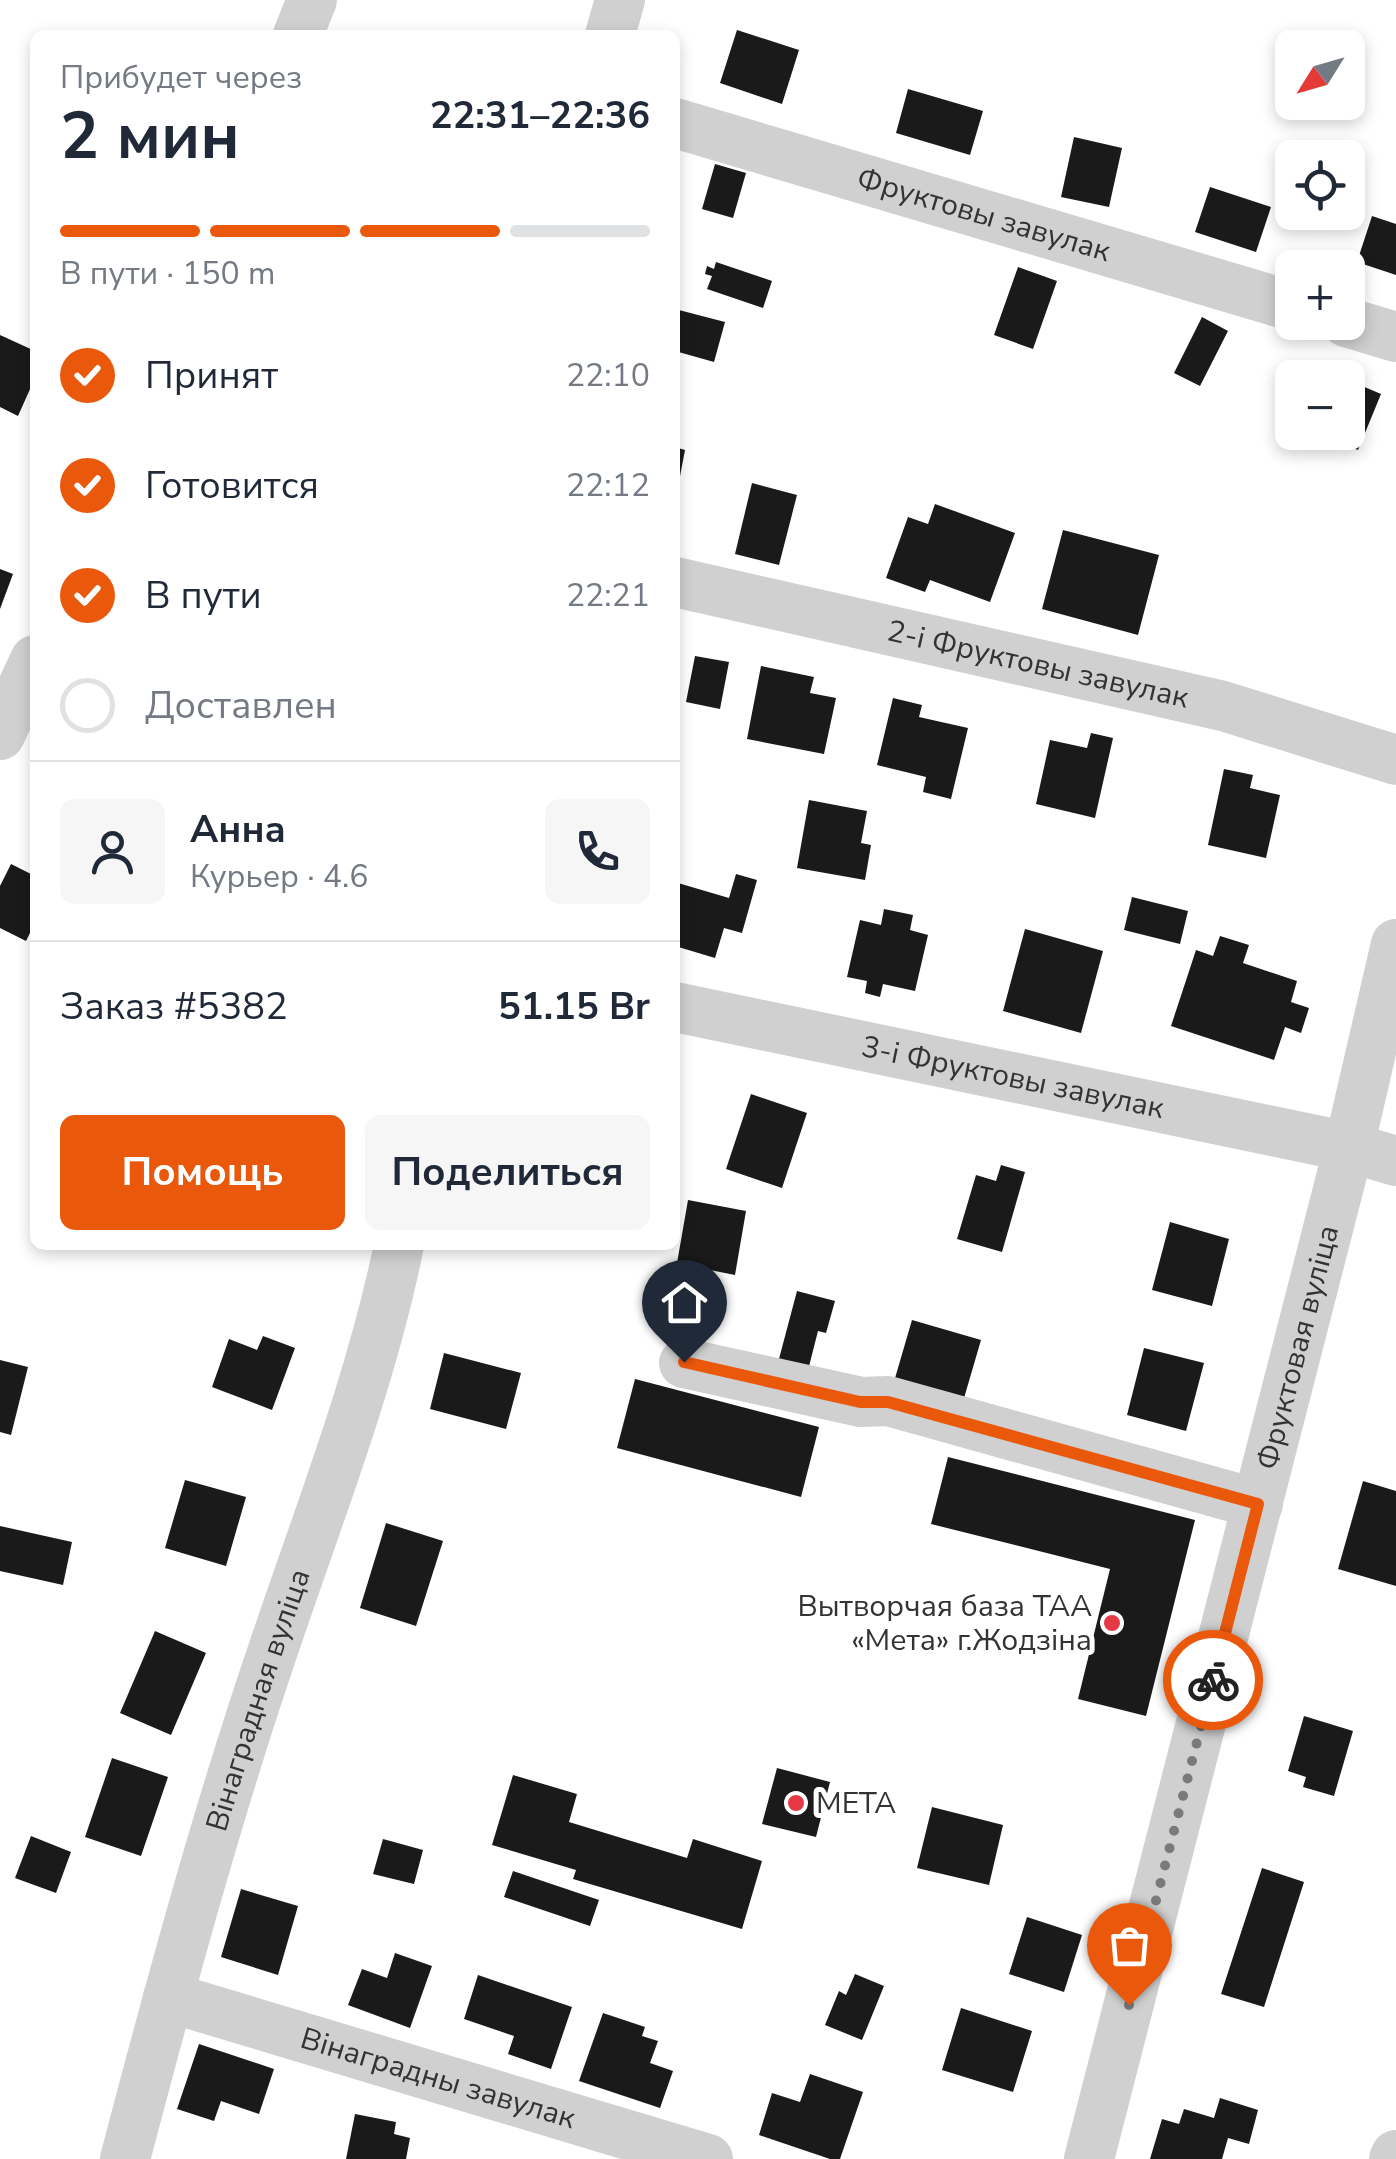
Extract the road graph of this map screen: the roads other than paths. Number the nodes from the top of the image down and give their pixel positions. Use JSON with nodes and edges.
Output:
{"nodes":[{"id":1,"x":312,"y":0,"type":"edge"},
{"id":2,"x":620,"y":0,"type":"edge"},
{"id":3,"x":300,"y":30,"type":"edge"},
{"id":4,"x":611,"y":30,"type":"edge"},
{"id":5,"x":680,"y":124,"type":"edge"},
{"id":6,"x":1275,"y":301,"type":"edge"},
{"id":7,"x":1365,"y":328,"type":"edge"},
{"id":8,"x":1396,"y":337,"type":"edge"},
{"id":9,"x":680,"y":583,"type":"edge"},
{"id":10,"x":30,"y":671,"type":"edge"},
{"id":11,"x":0,"y":735,"type":"edge"},
{"id":12,"x":1396,"y":760,"type":"edge"},
{"id":13,"x":1396,"y":944,"type":"edge"},
{"id":14,"x":680,"y":1008,"type":"edge"},
{"id":15,"x":1373,"y":1154,"type":"edge"},
{"id":16,"x":399,"y":1250,"type":"edge"},
{"id":17,"x":684,"y":1362,"type":"dead end"},
{"id":18,"x":1258,"y":1504,"type":"junction"},
{"id":19,"x":168,"y":1996,"type":"junction"},
{"id":20,"x":125,"y":2159,"type":"edge"},
{"id":21,"x":708,"y":2159,"type":"edge"},
{"id":22,"x":1090,"y":2159,"type":"edge"}],
"edges":[{"from":1,"to":3,"type":"street"},
{"from":2,"to":4,"type":"street"},
{"from":5,"to":6,"type":"street","name":"Фруктовы завулак"},
{"from":7,"to":8,"type":"street"},
{"from":9,"to":12,"type":"street","name":"2-і Фруктовы завулак"},
{"from":10,"to":11,"type":"street"},
{"from":13,"to":15,"type":"street","name":"Фруктовая вуліца"},
{"from":14,"to":15,"type":"street","name":"3-і Фруктовы завулак"},
{"from":15,"to":18,"type":"street","name":"Фруктовая вуліца"},
{"from":16,"to":19,"type":"street","name":"Вінаградная вуліца"},
{"from":17,"to":18,"type":"street"},
{"from":18,"to":22,"type":"street","name":"Фруктовая вуліца"},
{"from":19,"to":20,"type":"street","name":"Вінаградная вуліца"},
{"from":19,"to":21,"type":"street","name":"Вінаградны завулак"}]}
